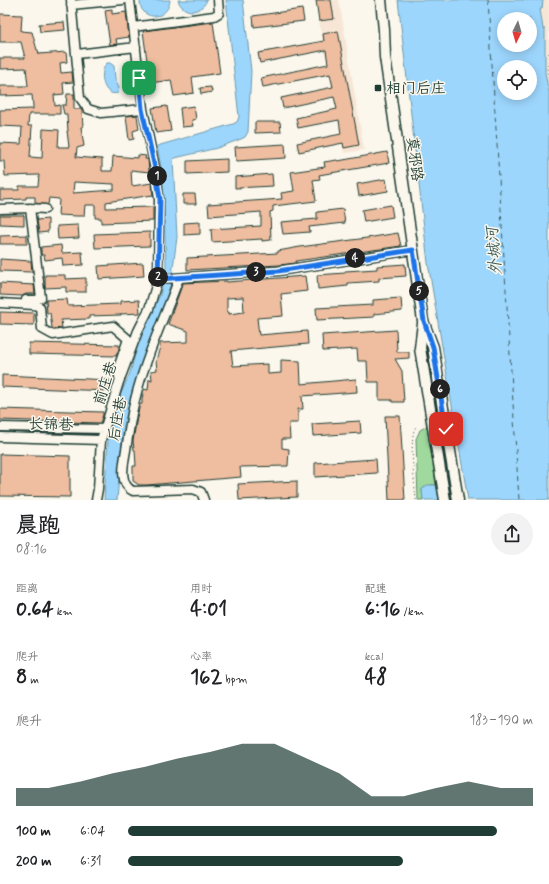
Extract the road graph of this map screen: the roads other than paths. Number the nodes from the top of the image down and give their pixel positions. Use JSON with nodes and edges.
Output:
{"nodes":[{"id":1,"x":123,"y":0,"type":"edge"},
{"id":2,"x":130,"y":0,"type":"edge"},
{"id":3,"x":218,"y":0,"type":"edge"},
{"id":4,"x":381,"y":0,"type":"edge"},
{"id":5,"x":71,"y":3,"type":"edge"},
{"id":6,"x":133,"y":27,"type":"junction"},
{"id":7,"x":136,"y":47,"type":"junction"},
{"id":8,"x":77,"y":54,"type":"junction"},
{"id":9,"x":142,"y":109,"type":"junction"},
{"id":10,"x":30,"y":208,"type":"junction"},
{"id":11,"x":0,"y":209,"type":"edge"},
{"id":12,"x":44,"y":209,"type":"dead end"},
{"id":13,"x":413,"y":250,"type":"junction"},
{"id":14,"x":177,"y":278,"type":"junction"},
{"id":15,"x":158,"y":279,"type":"junction"},
{"id":16,"x":0,"y":298,"type":"edge"},
{"id":17,"x":0,"y":303,"type":"edge"},
{"id":18,"x":424,"y":321,"type":"junction"},
{"id":19,"x":119,"y":382,"type":"junction"},
{"id":20,"x":0,"y":427,"type":"edge"},
{"id":21,"x":105,"y":429,"type":"junction"},
{"id":22,"x":0,"y":437,"type":"edge"},
{"id":23,"x":101,"y":440,"type":"junction"},
{"id":24,"x":96,"y":500,"type":"edge"},
{"id":25,"x":204,"y":500,"type":"edge"},
{"id":26,"x":445,"y":500,"type":"edge"},
{"id":27,"x":458,"y":500,"type":"edge"}],
"edges":[{"from":1,"to":5,"type":"street"},
{"from":2,"to":6,"type":"street","name":"前庄巷"},
{"from":3,"to":6,"type":"street"},
{"from":4,"to":13,"type":"main road","name":"莫邪路"},
{"from":5,"to":8,"type":"street"},
{"from":6,"to":7,"type":"street","name":"前庄巷"},
{"from":7,"to":8,"type":"street"},
{"from":7,"to":9,"type":"street","name":"前庄巷"},
{"from":8,"to":9,"type":"street"},
{"from":9,"to":15,"type":"street","name":"前庄巷"},
{"from":10,"to":11,"type":"street"},
{"from":10,"to":12,"type":"street"},
{"from":10,"to":16,"type":"street"},
{"from":13,"to":14,"type":"street"},
{"from":13,"to":18,"type":"main road","name":"莫邪路"},
{"from":14,"to":15,"type":"street"},
{"from":14,"to":25,"type":"street","name":"后庄巷"},
{"from":15,"to":19,"type":"street","name":"前庄巷"},
{"from":17,"to":19,"type":"street"},
{"from":18,"to":26,"type":"main road","name":"莫邪路"},
{"from":18,"to":27,"type":"main road","name":"莫邪路"},
{"from":19,"to":21,"type":"street","name":"前庄巷"},
{"from":20,"to":21,"type":"street"},
{"from":21,"to":23,"type":"street","name":"前庄巷"},
{"from":22,"to":23,"type":"street","name":"长锦巷"},
{"from":23,"to":24,"type":"street","name":"前庄巷"}]}
